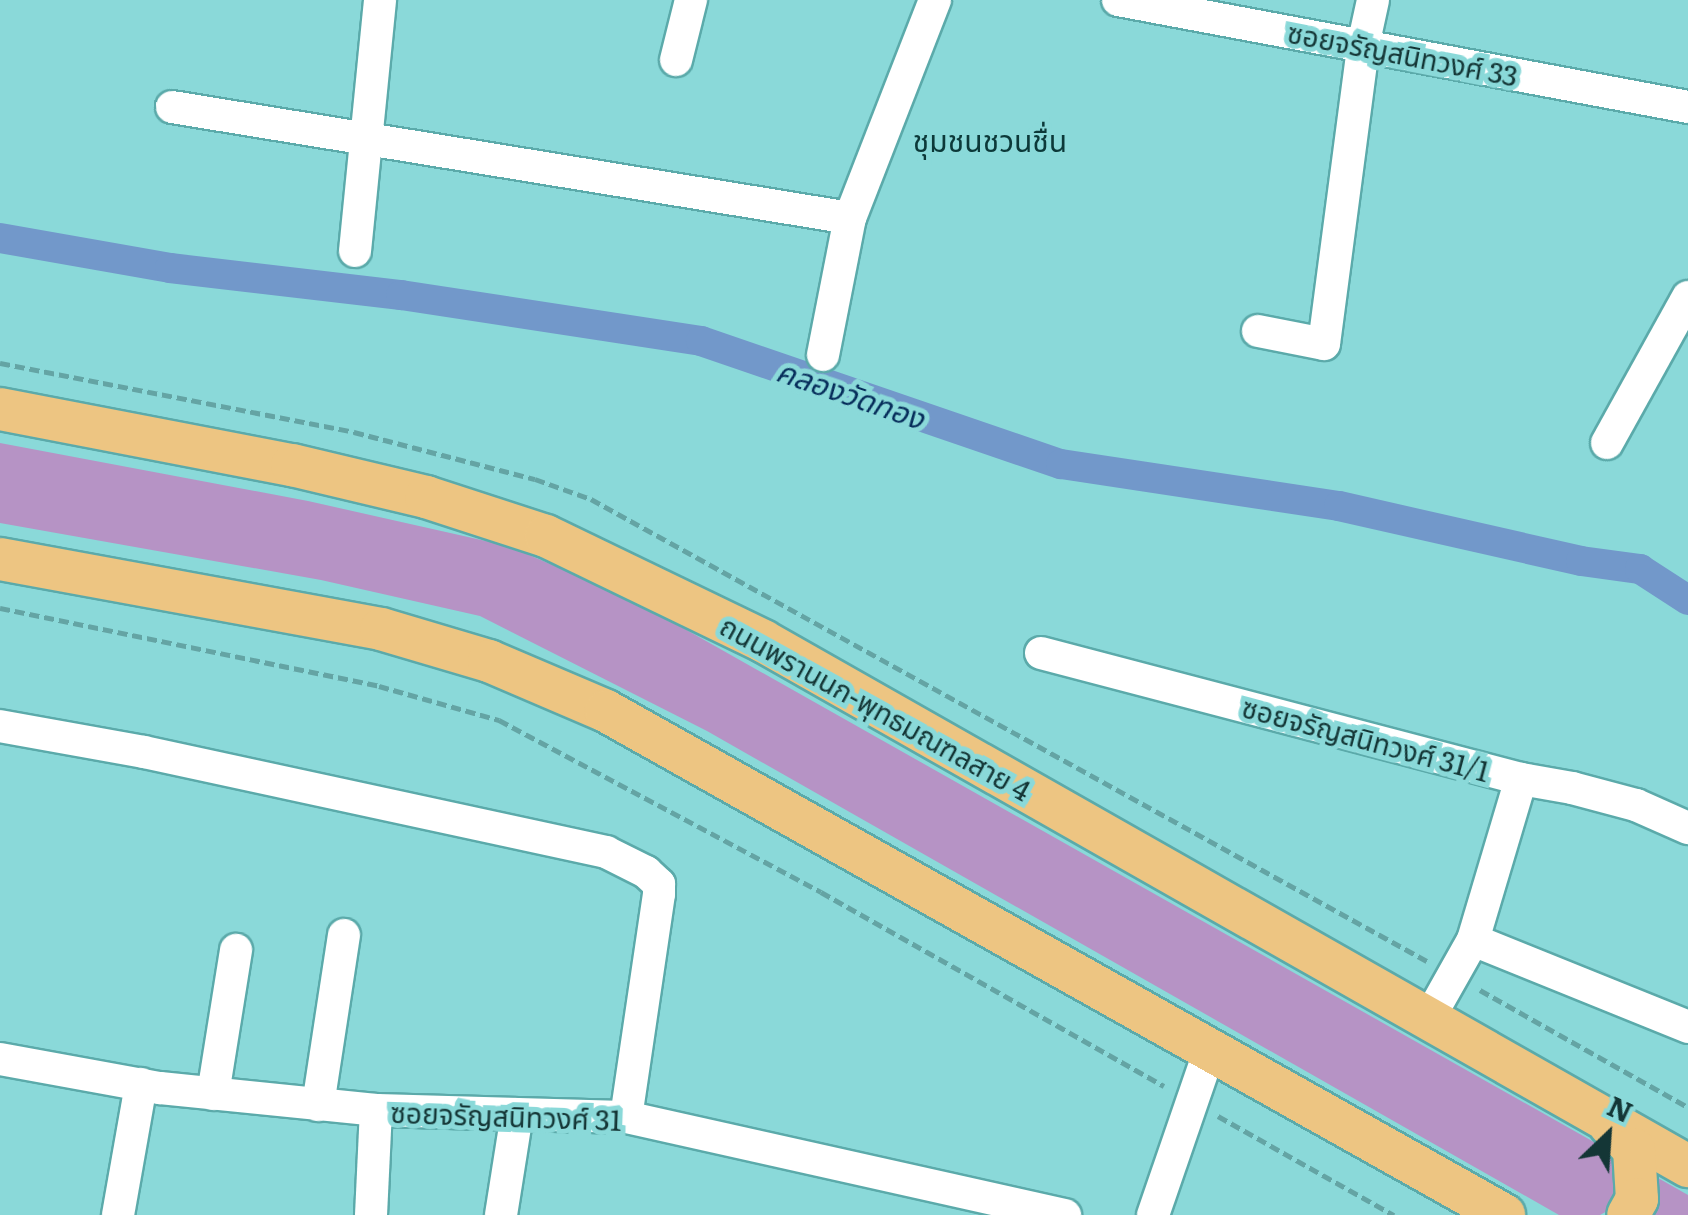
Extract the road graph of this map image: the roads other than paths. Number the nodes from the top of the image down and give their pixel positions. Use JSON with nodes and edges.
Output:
{"nodes":[{"id":1,"x":380,"y":0,"type":"edge"},
{"id":2,"x":691,"y":0,"type":"edge"},
{"id":3,"x":934,"y":0,"type":"edge"},
{"id":4,"x":1118,"y":0,"type":"edge"},
{"id":5,"x":1373,"y":0,"type":"edge"},
{"id":6,"x":1270,"y":14,"type":"edge"},
{"id":7,"x":1363,"y":46,"type":"junction"},
{"id":8,"x":676,"y":60,"type":"dead end"},
{"id":9,"x":172,"y":107,"type":"dead end"},
{"id":10,"x":1688,"y":107,"type":"edge"},
{"id":11,"x":366,"y":139,"type":"junction"},
{"id":12,"x":850,"y":218,"type":"junction"},
{"id":13,"x":355,"y":251,"type":"dead end"},
{"id":14,"x":1688,"y":298,"type":"edge"},
{"id":15,"x":1258,"y":331,"type":"dead end"},
{"id":16,"x":824,"y":355,"type":"dead end"},
{"id":17,"x":0,"y":409,"type":"edge"},
{"id":18,"x":1607,"y":443,"type":"dead end"},
{"id":19,"x":0,"y":559,"type":"edge"},
{"id":20,"x":1041,"y":653,"type":"dead end"},
{"id":21,"x":0,"y":726,"type":"edge"},
{"id":22,"x":1520,"y":779,"type":"junction"},
{"id":23,"x":1688,"y":828,"type":"edge"},
{"id":24,"x":344,"y":935,"type":"dead end"},
{"id":25,"x":1473,"y":940,"type":"junction"},
{"id":26,"x":236,"y":950,"type":"dead end"},
{"id":27,"x":1429,"y":1018,"type":"junction"},
{"id":28,"x":1688,"y":1027,"type":"edge"},
{"id":29,"x":1210,"y":1049,"type":"junction"},
{"id":30,"x":0,"y":1059,"type":"edge"},
{"id":31,"x":141,"y":1084,"type":"junction"},
{"id":32,"x":213,"y":1094,"type":"junction"},
{"id":33,"x":318,"y":1105,"type":"junction"},
{"id":34,"x":376,"y":1110,"type":"junction"},
{"id":35,"x":517,"y":1114,"type":"junction"},
{"id":36,"x":626,"y":1118,"type":"junction"},
{"id":37,"x":1602,"y":1118,"type":"junction"},
{"id":38,"x":1688,"y":1166,"type":"edge"},
{"id":39,"x":118,"y":1215,"type":"edge"},
{"id":40,"x":372,"y":1215,"type":"edge"},
{"id":41,"x":500,"y":1215,"type":"edge"},
{"id":42,"x":1065,"y":1215,"type":"edge"},
{"id":43,"x":1153,"y":1215,"type":"edge"},
{"id":44,"x":1504,"y":1215,"type":"edge"},
{"id":45,"x":1628,"y":1215,"type":"edge"}],
"edges":[{"from":1,"to":11,"type":"street"},
{"from":2,"to":8,"type":"street"},
{"from":3,"to":12,"type":"street"},
{"from":4,"to":6,"type":"street","name":"ซอยจรัญสนิทวงศ์ 33"},
{"from":5,"to":7,"type":"street"},
{"from":6,"to":7,"type":"street","name":"ซอยจรัญสนิทวงศ์ 33"},
{"from":7,"to":10,"type":"street","name":"ซอยจรัญสนิทวงศ์ 33"},
{"from":7,"to":15,"type":"street"},
{"from":9,"to":11,"type":"street"},
{"from":11,"to":12,"type":"street"},
{"from":11,"to":13,"type":"street"},
{"from":12,"to":16,"type":"street"},
{"from":14,"to":18,"type":"street"},
{"from":17,"to":27,"type":"main road","name":"ถนนพรานนก-พุทธมณฑลสาย 4"},
{"from":19,"to":29,"type":"main road"},
{"from":20,"to":22,"type":"street","name":"ซอยจรัญสนิทวงศ์ 31/1"},
{"from":21,"to":36,"type":"street"},
{"from":22,"to":23,"type":"street","name":"ซอยจรัญสนิทวงศ์ 31/1"},
{"from":22,"to":25,"type":"street"},
{"from":24,"to":33,"type":"street"},
{"from":25,"to":27,"type":"street"},
{"from":25,"to":28,"type":"street"},
{"from":26,"to":32,"type":"street"},
{"from":27,"to":37,"type":"main road","name":"ถนนพรานนก-พุทธมณฑลสาย 4"},
{"from":29,"to":43,"type":"street"},
{"from":29,"to":44,"type":"main road"},
{"from":30,"to":31,"type":"street","name":"ซอยจรัญสนิทวงศ์ 31"},
{"from":31,"to":32,"type":"street","name":"ซอยจรัญสนิทวงศ์ 31"},
{"from":31,"to":39,"type":"street"},
{"from":32,"to":33,"type":"street","name":"ซอยจรัญสนิทวงศ์ 31"},
{"from":33,"to":34,"type":"street","name":"ซอยจรัญสนิทวงศ์ 31"},
{"from":34,"to":35,"type":"street","name":"ซอยจรัญสนิทวงศ์ 31"},
{"from":34,"to":40,"type":"street"},
{"from":35,"to":36,"type":"street","name":"ซอยจรัญสนิทวงศ์ 31"},
{"from":35,"to":41,"type":"street"},
{"from":36,"to":42,"type":"street","name":"ซอยจรัญสนิทวงศ์ 31"},
{"from":37,"to":38,"type":"main road","name":"ถนนพรานนก-พุทธมณฑลสาย 4"},
{"from":37,"to":45,"type":"main road"}]}
